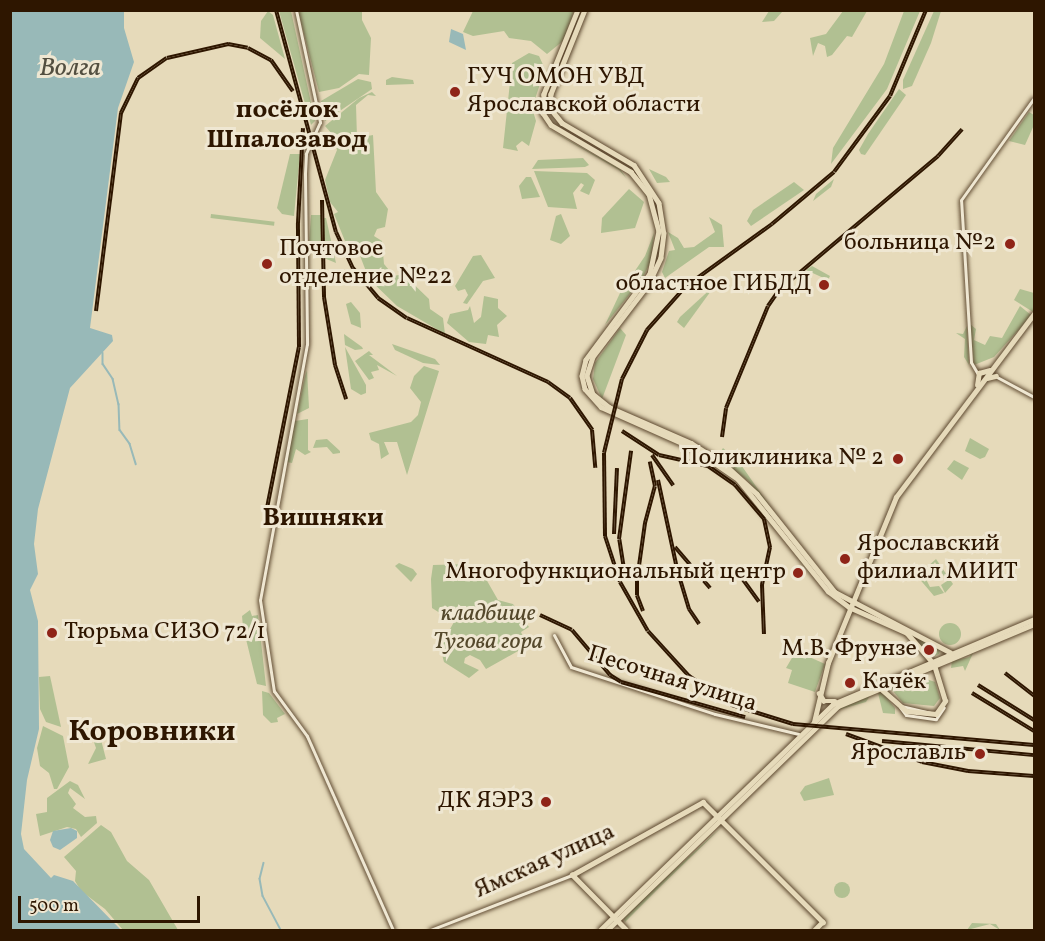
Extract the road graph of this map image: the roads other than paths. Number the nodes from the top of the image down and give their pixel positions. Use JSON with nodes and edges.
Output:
{"nodes":[{"id":1,"x":296,"y":10,"type":"edge"},
{"id":2,"x":578,"y":10,"type":"edge"},
{"id":3,"x":585,"y":10,"type":"edge"},
{"id":4,"x":1035,"y":98,"type":"edge"},
{"id":5,"x":1035,"y":314,"type":"edge"},
{"id":6,"x":986,"y":374,"type":"junction"},
{"id":7,"x":996,"y":376,"type":"joint"},
{"id":8,"x":1035,"y":397,"type":"edge"},
{"id":9,"x":850,"y":604,"type":"junction"},
{"id":10,"x":1035,"y":619,"type":"edge"},
{"id":11,"x":1035,"y":624,"type":"edge"},
{"id":12,"x":554,"y":635,"type":"dead end"},
{"id":13,"x":943,"y":652,"type":"junction"},
{"id":14,"x":928,"y":661,"type":"junction"},
{"id":15,"x":934,"y":664,"type":"junction"},
{"id":16,"x":820,"y":687,"type":"junction"},
{"id":17,"x":879,"y":687,"type":"junction"},
{"id":18,"x":836,"y":704,"type":"junction"},
{"id":19,"x":900,"y":705,"type":"junction"},
{"id":20,"x":944,"y":707,"type":"junction"},
{"id":21,"x":814,"y":720,"type":"junction"},
{"id":22,"x":799,"y":734,"type":"junction"},
{"id":23,"x":791,"y":744,"type":"junction"},
{"id":24,"x":720,"y":818,"type":"junction"},
{"id":25,"x":572,"y":875,"type":"junction"},
{"id":26,"x":615,"y":919,"type":"junction"},
{"id":27,"x":393,"y":930,"type":"edge"},
{"id":28,"x":430,"y":930,"type":"edge"},
{"id":29,"x":600,"y":930,"type":"edge"},
{"id":30,"x":607,"y":930,"type":"edge"},
{"id":31,"x":626,"y":930,"type":"edge"},
{"id":32,"x":815,"y":930,"type":"edge"}],
"edges":[{"from":1,"to":27,"type":"street"},
{"from":2,"to":9,"type":"main road"},
{"from":3,"to":9,"type":"main road"},
{"from":4,"to":6,"type":"street"},
{"from":5,"to":6,"type":"main road"},
{"from":6,"to":7,"type":"main road"},
{"from":6,"to":9,"type":"main road"},
{"from":7,"to":8,"type":"street"},
{"from":9,"to":13,"type":"main road"},
{"from":9,"to":14,"type":"main road"},
{"from":9,"to":16,"type":"main road"},
{"from":10,"to":13,"type":"main road"},
{"from":11,"to":15,"type":"main road"},
{"from":12,"to":22,"type":"street","name":"Песочная улица"},
{"from":13,"to":14,"type":"main road"},
{"from":13,"to":15,"type":"main road"},
{"from":14,"to":15,"type":"main road"},
{"from":14,"to":18,"type":"main road"},
{"from":15,"to":17,"type":"main road"},
{"from":15,"to":20,"type":"main road"},
{"from":16,"to":18,"type":"main road"},
{"from":16,"to":21,"type":"main road"},
{"from":17,"to":18,"type":"main road"},
{"from":17,"to":19,"type":"main road"},
{"from":18,"to":21,"type":"main road"},
{"from":18,"to":24,"type":"main road"},
{"from":19,"to":20,"type":"main road"},
{"from":19,"to":20,"type":"street"},
{"from":21,"to":22,"type":"main road"},
{"from":21,"to":23,"type":"main road"},
{"from":22,"to":23,"type":"main road"},
{"from":23,"to":24,"type":"main road"},
{"from":24,"to":25,"type":"main road","name":"Ямская улица"},
{"from":24,"to":26,"type":"main road"},
{"from":24,"to":32,"type":"main road"},
{"from":25,"to":26,"type":"main road"},
{"from":25,"to":28,"type":"street","name":"Ямская улица"},
{"from":26,"to":29,"type":"main road"},
{"from":26,"to":30,"type":"main road"},
{"from":26,"to":31,"type":"main road"}]}
